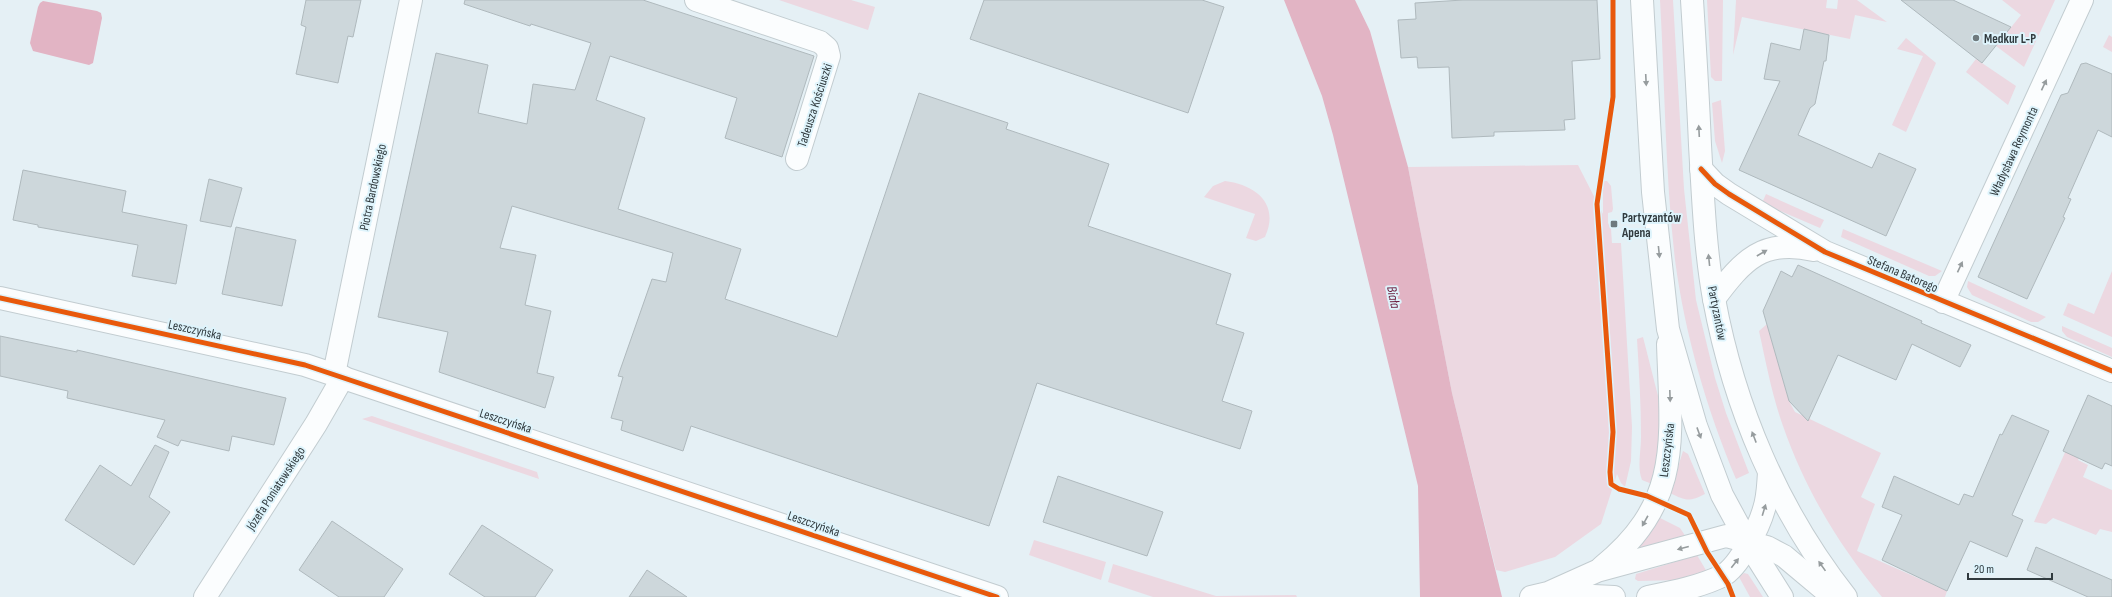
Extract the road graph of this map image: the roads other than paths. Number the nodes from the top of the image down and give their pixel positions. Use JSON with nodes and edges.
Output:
{"nodes":[{"id":1,"x":411,"y":0,"type":"edge"},
{"id":2,"x":696,"y":0,"type":"edge"},
{"id":3,"x":1642,"y":0,"type":"edge"},
{"id":4,"x":1692,"y":0,"type":"edge"},
{"id":5,"x":2082,"y":0,"type":"edge"},
{"id":6,"x":797,"y":159,"type":"dead end"},
{"id":7,"x":1701,"y":169,"type":"junction"},
{"id":8,"x":1825,"y":252,"type":"junction"},
{"id":9,"x":0,"y":298,"type":"edge"},
{"id":10,"x":1714,"y":299,"type":"junction"},
{"id":11,"x":1943,"y":302,"type":"junction"},
{"id":12,"x":1668,"y":329,"type":"junction"},
{"id":13,"x":2112,"y":371,"type":"edge"},
{"id":14,"x":338,"y":376,"type":"junction"},
{"id":15,"x":1769,"y":473,"type":"junction"},
{"id":16,"x":1748,"y":543,"type":"junction"},
{"id":17,"x":1597,"y":571,"type":"junction"},
{"id":18,"x":1540,"y":595,"type":"edge"},
{"id":19,"x":205,"y":597,"type":"edge"},
{"id":20,"x":997,"y":597,"type":"edge"},
{"id":21,"x":1614,"y":597,"type":"edge"},
{"id":22,"x":1648,"y":597,"type":"edge"},
{"id":23,"x":1782,"y":597,"type":"edge"},
{"id":24,"x":1833,"y":597,"type":"edge"},
{"id":25,"x":1846,"y":597,"type":"edge"}],
"edges":[{"from":1,"to":14,"type":"street","name":"Piotra Bardowskiego"},
{"from":2,"to":6,"type":"street","name":"Tadeusza Kościuszki"},
{"from":3,"to":12,"type":"street","one_way":true},
{"from":7,"to":4,"type":"street","name":"Partyzantów","one_way":true},
{"from":11,"to":5,"type":"street","name":"Władysława Reymonta","one_way":true},
{"from":7,"to":8,"type":"street","name":"Stefana Batorego"},
{"from":10,"to":7,"type":"street","name":"Partyzantów","one_way":true},
{"from":10,"to":8,"type":"street","name":"Stefana Batorego","one_way":true},
{"from":8,"to":11,"type":"street","name":"Stefana Batorego"},
{"from":9,"to":14,"type":"street","name":"Leszczyńska"},
{"from":15,"to":10,"type":"street","name":"Partyzantów","one_way":true},
{"from":11,"to":13,"type":"street","name":"Stefana Batorego"},
{"from":12,"to":16,"type":"street","one_way":true},
{"from":12,"to":17,"type":"street","name":"Leszczyńska","one_way":true},
{"from":14,"to":19,"type":"street","name":"Józefa Poniatowskiego"},
{"from":14,"to":20,"type":"street","name":"Leszczyńska"},
{"from":16,"to":15,"type":"street","one_way":true},
{"from":25,"to":15,"type":"street","name":"Partyzantów","one_way":true},
{"from":16,"to":17,"type":"street","name":"Leszczyńska","one_way":true},
{"from":22,"to":16,"type":"street","one_way":true},
{"from":16,"to":23,"type":"street"},
{"from":16,"to":24,"type":"street","name":"Leszczyńska"},
{"from":17,"to":18,"type":"street","name":"Leszczyńska"},
{"from":18,"to":21,"type":"street","name":"Leszczyńska"}]}
